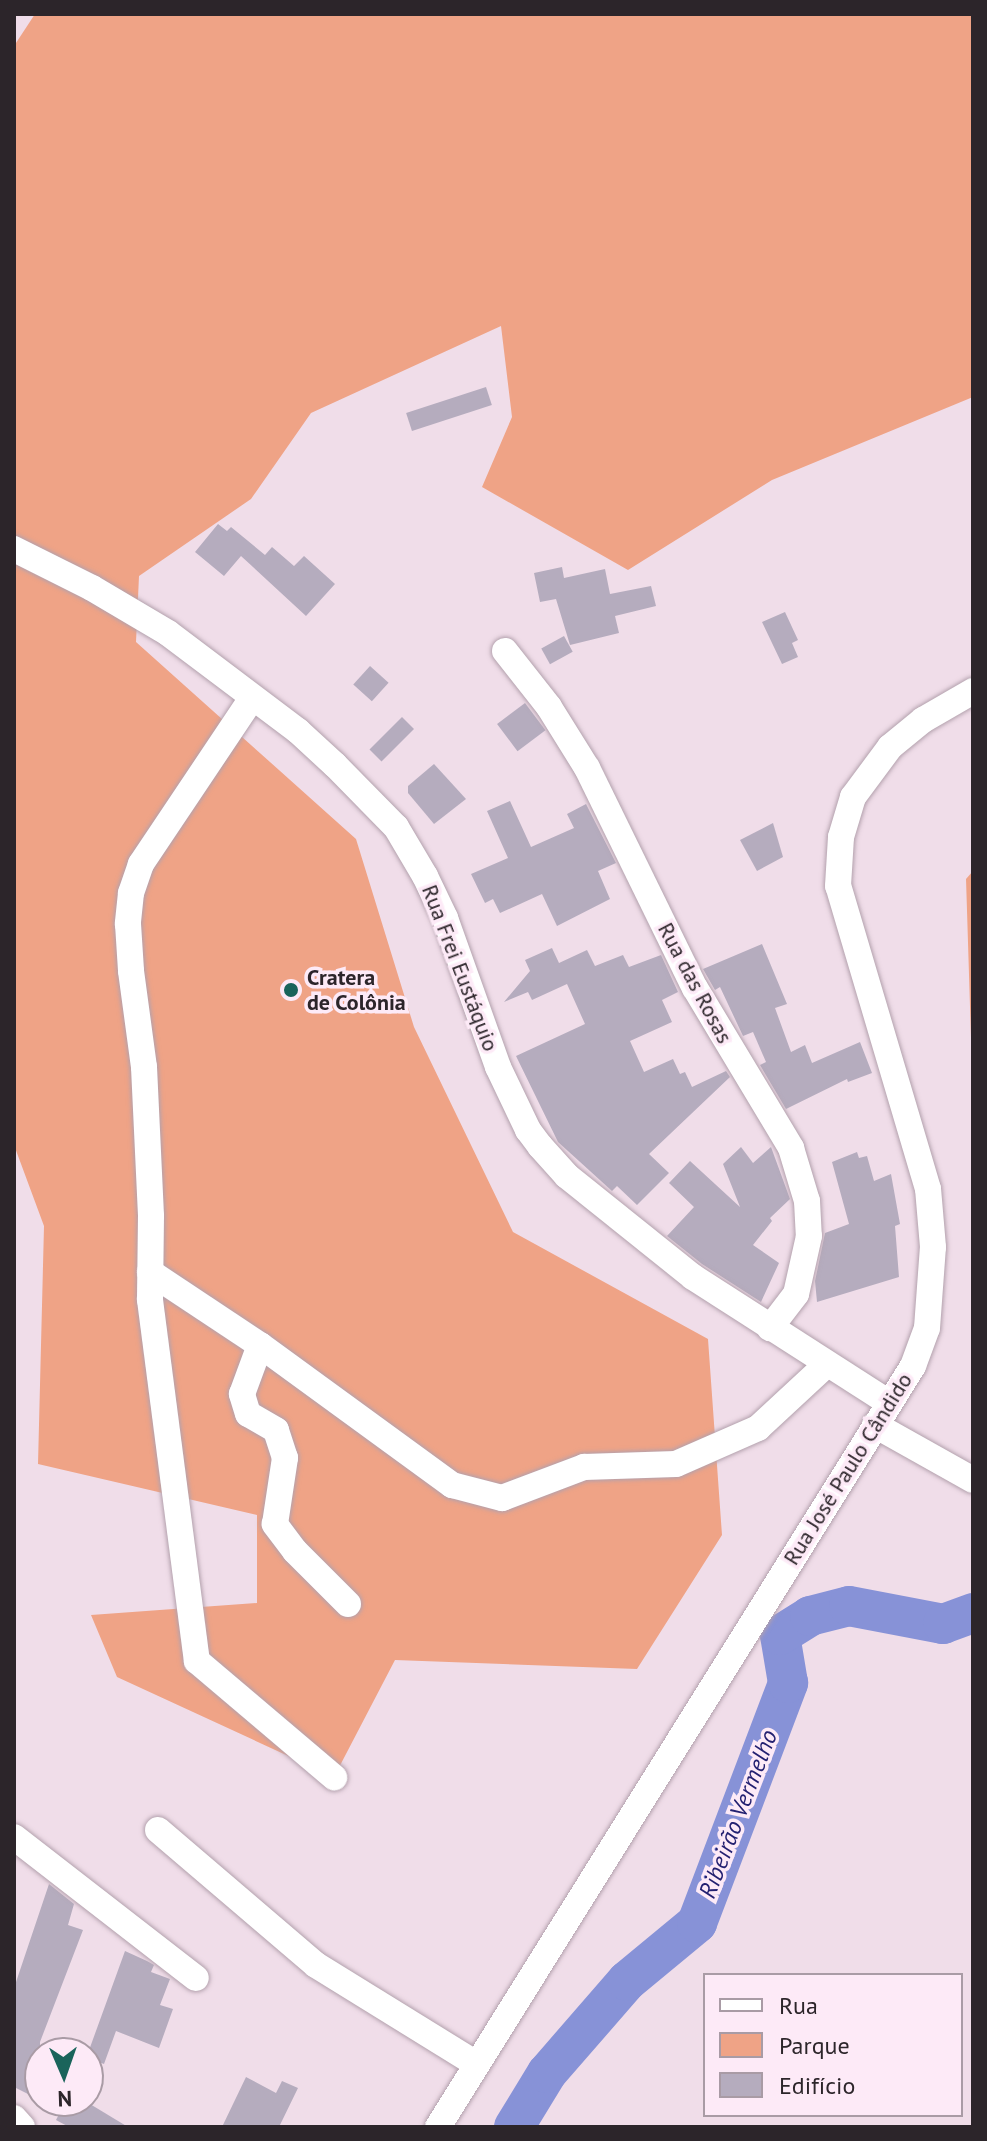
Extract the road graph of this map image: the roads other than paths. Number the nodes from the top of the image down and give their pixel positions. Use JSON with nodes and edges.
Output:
{"nodes":[{"id":1,"x":14,"y":549,"type":"edge"},
{"id":2,"x":505,"y":651,"type":"dead end"},
{"id":3,"x":973,"y":691,"type":"edge"},
{"id":4,"x":252,"y":698,"type":"junction"},
{"id":5,"x":150,"y":1272,"type":"junction"},
{"id":6,"x":770,"y":1328,"type":"junction"},
{"id":7,"x":260,"y":1345,"type":"junction"},
{"id":8,"x":826,"y":1365,"type":"junction"},
{"id":9,"x":889,"y":1403,"type":"junction"},
{"id":10,"x":875,"y":1425,"type":"junction"},
{"id":11,"x":973,"y":1480,"type":"edge"},
{"id":12,"x":348,"y":1604,"type":"dead end"},
{"id":13,"x":334,"y":1777,"type":"dead end"},
{"id":14,"x":158,"y":1830,"type":"dead end"},
{"id":15,"x":14,"y":1837,"type":"edge"},
{"id":16,"x":196,"y":1978,"type":"dead end"},
{"id":17,"x":476,"y":2064,"type":"junction"},
{"id":18,"x":14,"y":2118,"type":"edge"},
{"id":19,"x":22,"y":2127,"type":"edge"},
{"id":20,"x":438,"y":2127,"type":"edge"}],
"edges":[{"from":1,"to":4,"type":"street","name":"Rua Frei Eustáquio"},
{"from":2,"to":6,"type":"street","name":"Rua das Rosas"},
{"from":3,"to":9,"type":"street","name":"Rua José Paulo Cândido"},
{"from":4,"to":5,"type":"street"},
{"from":4,"to":6,"type":"street","name":"Rua Frei Eustáquio"},
{"from":5,"to":7,"type":"street"},
{"from":5,"to":13,"type":"street"},
{"from":6,"to":8,"type":"street","name":"Rua Frei Eustáquio"},
{"from":7,"to":8,"type":"street"},
{"from":7,"to":12,"type":"street"},
{"from":8,"to":9,"type":"street","name":"Rua Frei Eustáquio"},
{"from":9,"to":10,"type":"street","name":"Rua José Paulo Cândido"},
{"from":10,"to":11,"type":"street"},
{"from":10,"to":17,"type":"street","name":"Rua José Paulo Cândido"},
{"from":14,"to":17,"type":"street"},
{"from":15,"to":16,"type":"street"},
{"from":17,"to":20,"type":"street","name":"Rua José Paulo Cândido"},
{"from":18,"to":19,"type":"street"}]}
